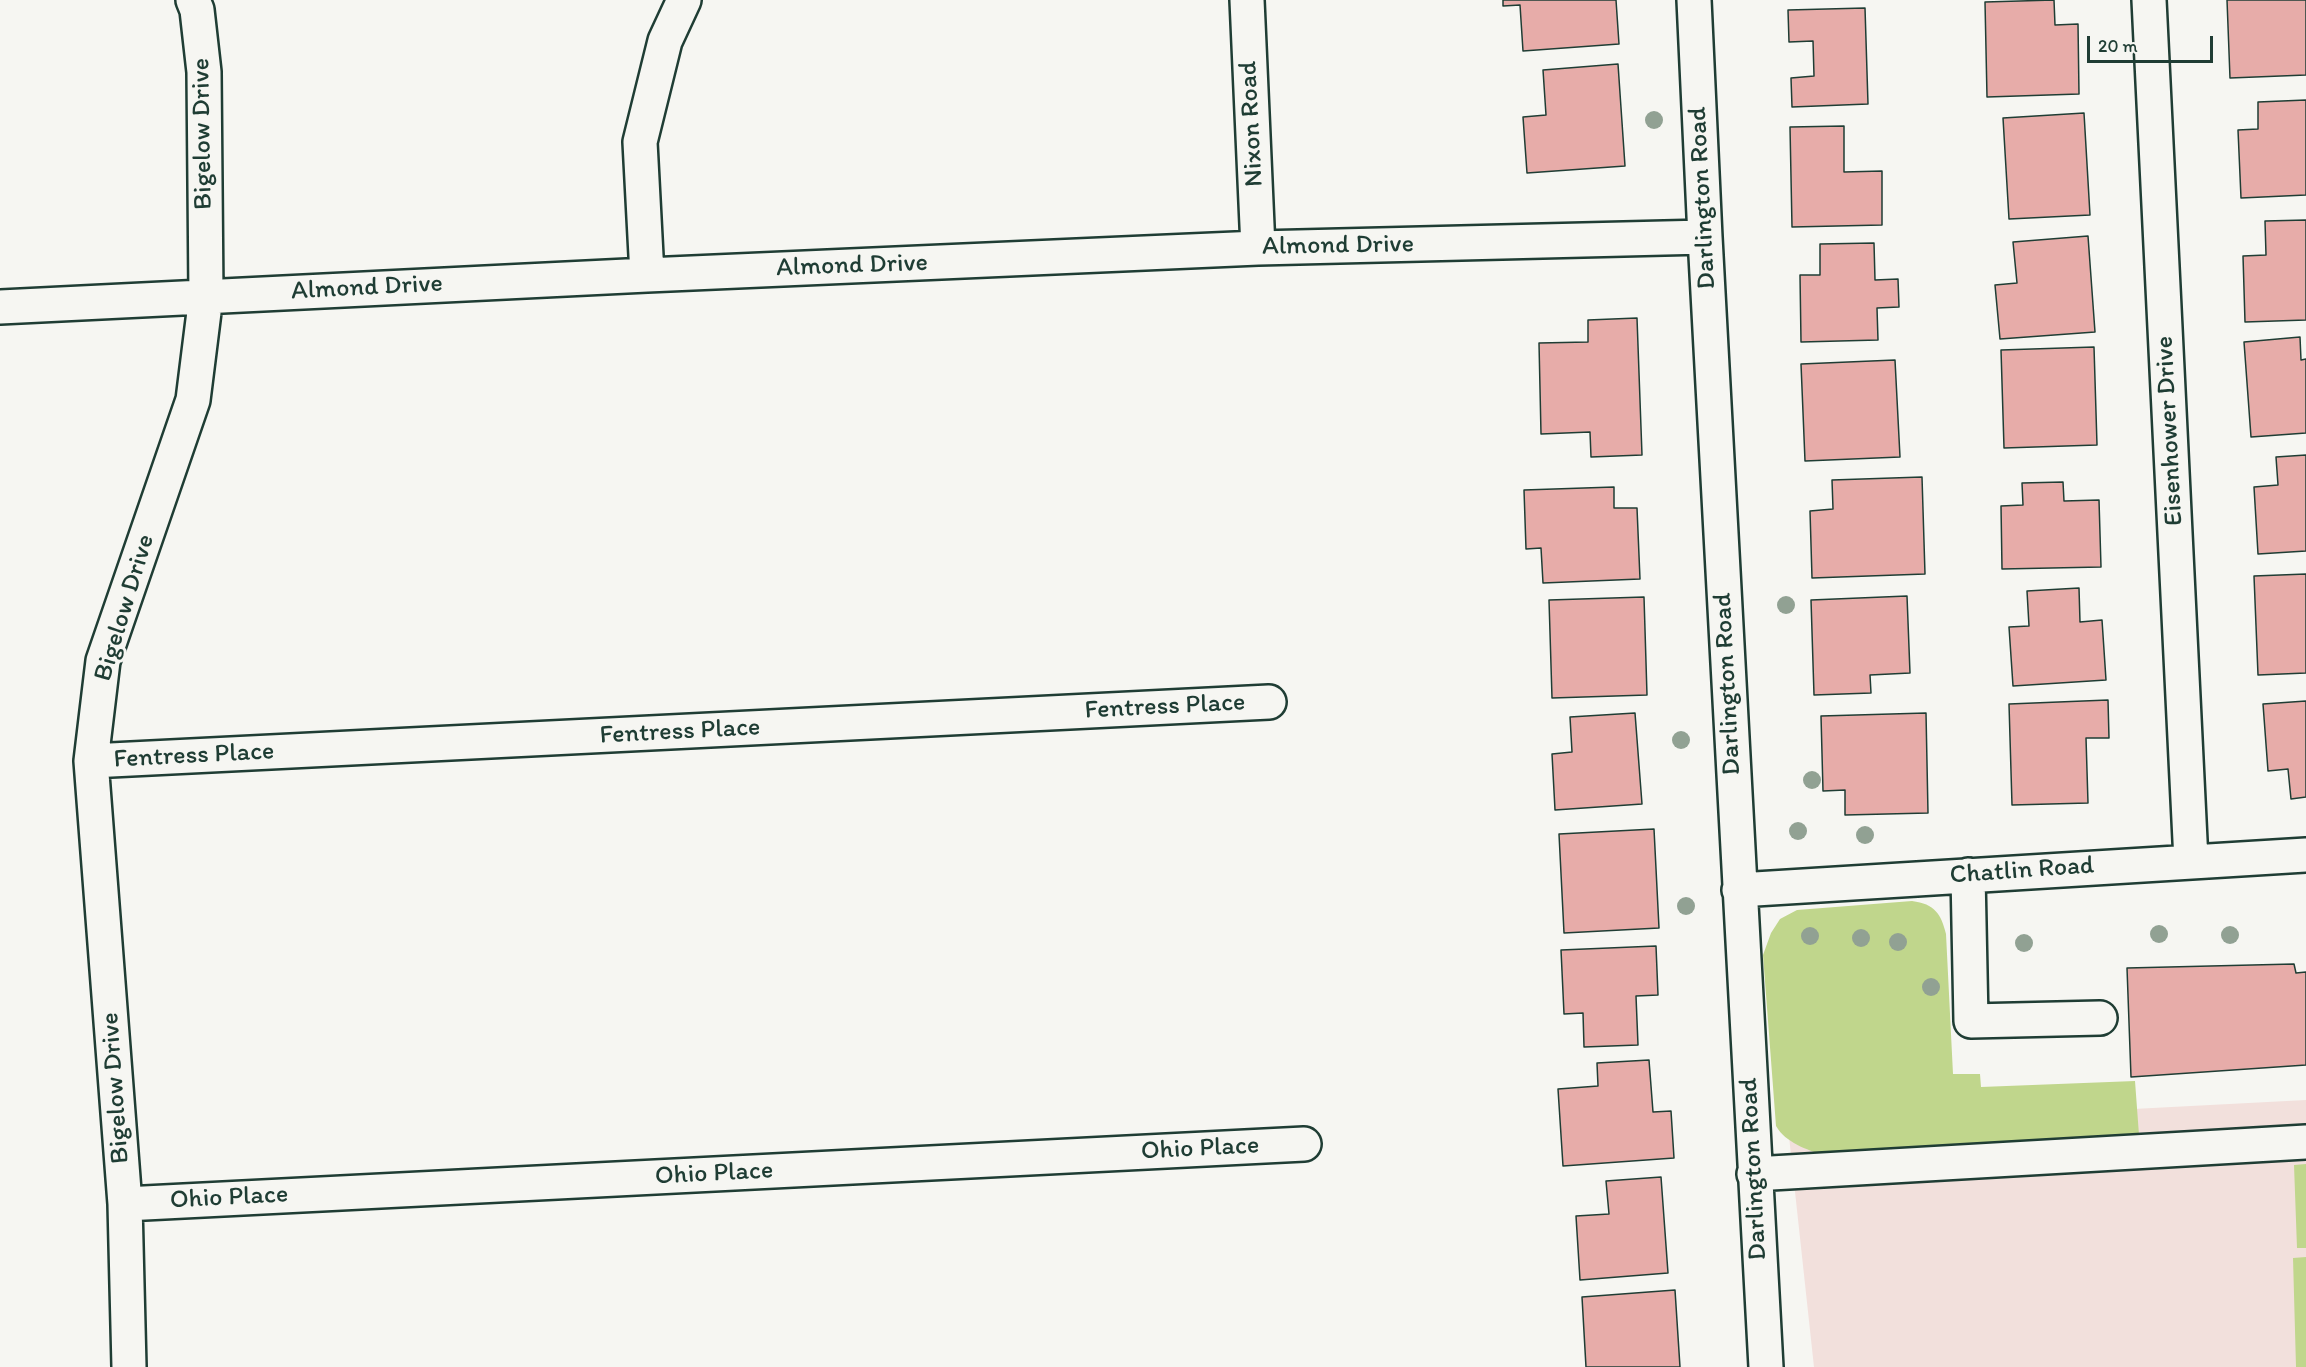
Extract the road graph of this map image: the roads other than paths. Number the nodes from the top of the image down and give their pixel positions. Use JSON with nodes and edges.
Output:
{"nodes":[{"id":1,"x":193,"y":0,"type":"edge"},
{"id":2,"x":684,"y":0,"type":"edge"},
{"id":3,"x":1247,"y":0,"type":"edge"},
{"id":4,"x":1694,"y":0,"type":"edge"},
{"id":5,"x":2149,"y":0,"type":"edge"},
{"id":6,"x":1705,"y":237,"type":"junction"},
{"id":7,"x":1258,"y":248,"type":"junction"},
{"id":8,"x":647,"y":274,"type":"junction"},
{"id":9,"x":206,"y":296,"type":"junction"},
{"id":10,"x":0,"y":307,"type":"edge"},
{"id":11,"x":1269,"y":702,"type":"dead end"},
{"id":12,"x":91,"y":761,"type":"junction"},
{"id":13,"x":2306,"y":855,"type":"edge"},
{"id":14,"x":2191,"y":861,"type":"junction"},
{"id":15,"x":1968,"y":875,"type":"junction"},
{"id":16,"x":1739,"y":890,"type":"junction"},
{"id":17,"x":2100,"y":1018,"type":"dead end"},
{"id":18,"x":2306,"y":1142,"type":"edge"},
{"id":19,"x":1304,"y":1144,"type":"dead end"},
{"id":20,"x":1754,"y":1174,"type":"junction"},
{"id":21,"x":125,"y":1204,"type":"junction"},
{"id":22,"x":129,"y":1367,"type":"edge"},
{"id":23,"x":1766,"y":1367,"type":"edge"}],
"edges":[{"from":1,"to":9,"type":"street","name":"Bigelow Drive"},
{"from":2,"to":8,"type":"street"},
{"from":3,"to":7,"type":"street","name":"Nixon Road"},
{"from":4,"to":6,"type":"street","name":"Darlington Road"},
{"from":5,"to":14,"type":"street","name":"Eisenhower Drive"},
{"from":6,"to":7,"type":"street","name":"Almond Drive"},
{"from":6,"to":16,"type":"street","name":"Darlington Road"},
{"from":7,"to":8,"type":"street","name":"Almond Drive"},
{"from":8,"to":9,"type":"street","name":"Almond Drive"},
{"from":9,"to":10,"type":"street","name":"Almond Drive"},
{"from":9,"to":12,"type":"street","name":"Bigelow Drive"},
{"from":11,"to":12,"type":"street","name":"Fentress Place"},
{"from":12,"to":21,"type":"street","name":"Bigelow Drive"},
{"from":13,"to":14,"type":"street","name":"Chatlin Road"},
{"from":14,"to":15,"type":"street","name":"Chatlin Road"},
{"from":15,"to":16,"type":"street","name":"Chatlin Road"},
{"from":15,"to":17,"type":"street"},
{"from":16,"to":20,"type":"street","name":"Darlington Road"},
{"from":18,"to":20,"type":"street"},
{"from":19,"to":21,"type":"street","name":"Ohio Place"},
{"from":20,"to":23,"type":"street","name":"Darlington Road"},
{"from":21,"to":22,"type":"street","name":"Bigelow Drive"}]}
